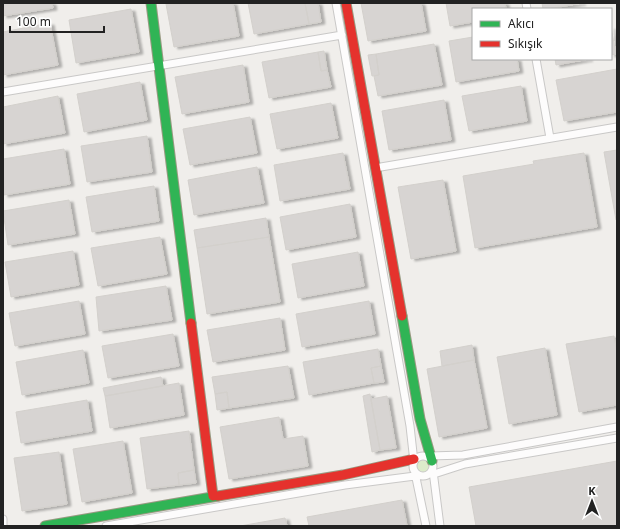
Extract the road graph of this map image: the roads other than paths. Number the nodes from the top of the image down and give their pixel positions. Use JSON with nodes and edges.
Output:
{"nodes":[{"id":1,"x":151,"y":3,"type":"edge"},
{"id":2,"x":336,"y":3,"type":"edge"},
{"id":3,"x":346,"y":3,"type":"edge"},
{"id":4,"x":342,"y":35,"type":"junction"},
{"id":5,"x":536,"y":60,"type":"edge"},
{"id":6,"x":159,"y":65,"type":"junction"},
{"id":7,"x":3,"y":92,"type":"edge"},
{"id":8,"x":617,"y":127,"type":"edge"},
{"id":9,"x":550,"y":138,"type":"junction"},
{"id":10,"x":375,"y":168,"type":"junction"},
{"id":11,"x":617,"y":427,"type":"edge"},
{"id":12,"x":617,"y":438,"type":"edge"},
{"id":13,"x":414,"y":460,"type":"junction"},
{"id":14,"x":432,"y":465,"type":"junction"},
{"id":15,"x":415,"y":473,"type":"junction"},
{"id":16,"x":213,"y":496,"type":"junction"},
{"id":17,"x":3,"y":519,"type":"edge"},
{"id":18,"x":4,"y":526,"type":"edge"},
{"id":19,"x":45,"y":526,"type":"edge"},
{"id":20,"x":106,"y":526,"type":"edge"},
{"id":21,"x":426,"y":526,"type":"edge"},
{"id":22,"x":440,"y":526,"type":"edge"}],
"edges":[{"from":1,"to":6,"type":"street"},
{"from":2,"to":4,"type":"street"},
{"from":3,"to":10,"type":"street"},
{"from":4,"to":6,"type":"street"},
{"from":4,"to":13,"type":"street"},
{"from":5,"to":9,"type":"street"},
{"from":6,"to":7,"type":"street"},
{"from":6,"to":16,"type":"street"},
{"from":8,"to":9,"type":"street"},
{"from":9,"to":10,"type":"street"},
{"from":10,"to":14,"type":"street"},
{"from":11,"to":14,"type":"street"},
{"from":12,"to":14,"type":"street"},
{"from":13,"to":14,"type":"street"},
{"from":13,"to":15,"type":"street"},
{"from":13,"to":16,"type":"street"},
{"from":14,"to":15,"type":"street"},
{"from":14,"to":22,"type":"street"},
{"from":15,"to":20,"type":"street"},
{"from":15,"to":21,"type":"street"},
{"from":16,"to":19,"type":"street"},
{"from":17,"to":18,"type":"street"}]}
